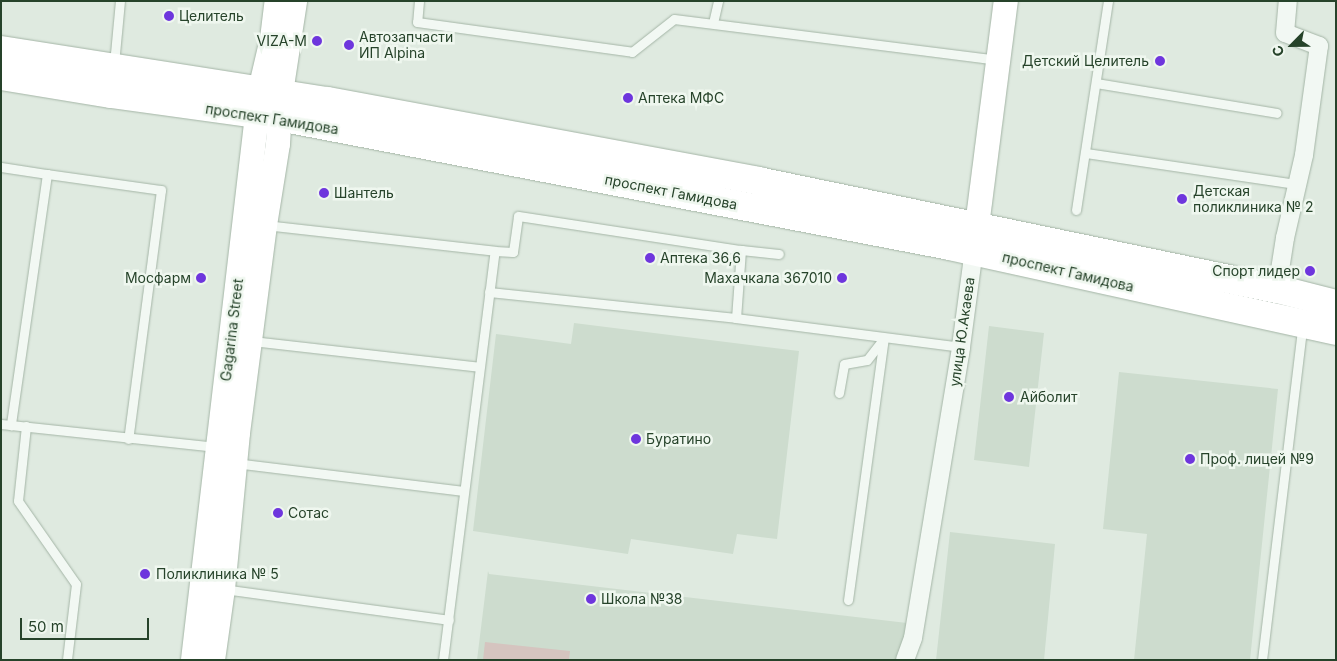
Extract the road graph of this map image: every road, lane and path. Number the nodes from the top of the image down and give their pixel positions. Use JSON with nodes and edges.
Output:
{"nodes":[{"id":1,"x":120,"y":1,"type":"edge"},
{"id":2,"x":277,"y":1,"type":"edge"},
{"id":3,"x":295,"y":1,"type":"edge"},
{"id":4,"x":419,"y":1,"type":"edge"},
{"id":5,"x":718,"y":1,"type":"edge"},
{"id":6,"x":1006,"y":1,"type":"edge"},
{"id":7,"x":1108,"y":1,"type":"edge"},
{"id":8,"x":1288,"y":1,"type":"edge"},
{"id":9,"x":713,"y":23,"type":"junction"},
{"id":10,"x":1,"y":50,"type":"edge"},
{"id":11,"x":998,"y":60,"type":"junction"},
{"id":12,"x":1,"y":76,"type":"edge"},
{"id":13,"x":112,"y":81,"type":"junction"},
{"id":14,"x":1096,"y":83,"type":"junction"},
{"id":15,"x":270,"y":104,"type":"junction"},
{"id":16,"x":1278,"y":113,"type":"dead end"},
{"id":17,"x":1086,"y":153,"type":"junction"},
{"id":18,"x":1,"y":167,"type":"edge"},
{"id":19,"x":47,"y":174,"type":"junction"},
{"id":20,"x":1296,"y":184,"type":"junction"},
{"id":21,"x":1076,"y":210,"type":"dead end"},
{"id":22,"x":265,"y":225,"type":"junction"},
{"id":23,"x":976,"y":238,"type":"junction"},
{"id":24,"x":742,"y":250,"type":"junction"},
{"id":25,"x":495,"y":251,"type":"junction"},
{"id":26,"x":779,"y":254,"type":"dead end"},
{"id":27,"x":1277,"y":288,"type":"junction"},
{"id":28,"x":489,"y":292,"type":"junction"},
{"id":29,"x":1336,"y":304,"type":"edge"},
{"id":30,"x":736,"y":318,"type":"junction"},
{"id":31,"x":1303,"y":325,"type":"junction"},
{"id":32,"x":1336,"y":331,"type":"edge"},
{"id":33,"x":884,"y":338,"type":"junction"},
{"id":34,"x":251,"y":341,"type":"junction"},
{"id":35,"x":961,"y":347,"type":"junction"},
{"id":36,"x":479,"y":368,"type":"junction"},
{"id":37,"x":839,"y":393,"type":"dead end"},
{"id":38,"x":1,"y":424,"type":"edge"},
{"id":39,"x":11,"y":425,"type":"junction"},
{"id":40,"x":26,"y":426,"type":"junction"},
{"id":41,"x":128,"y":439,"type":"junction"},
{"id":42,"x":226,"y":455,"type":"junction"},
{"id":43,"x":463,"y":491,"type":"junction"},
{"id":44,"x":223,"y":589,"type":"junction"},
{"id":45,"x":848,"y":600,"type":"dead end"},
{"id":46,"x":449,"y":620,"type":"junction"},
{"id":47,"x":67,"y":660,"type":"edge"},
{"id":48,"x":194,"y":660,"type":"edge"},
{"id":49,"x":213,"y":660,"type":"edge"},
{"id":50,"x":443,"y":660,"type":"edge"},
{"id":51,"x":905,"y":660,"type":"edge"},
{"id":52,"x":1262,"y":660,"type":"edge"}],
"edges":[{"from":1,"to":13,"type":"lane"},
{"from":2,"to":15,"type":"main road","name":"Gagarina Street"},
{"from":3,"to":15,"type":"main road","name":"Gagarina Street"},
{"from":4,"to":9,"type":"lane"},
{"from":5,"to":9,"type":"lane"},
{"from":6,"to":11,"type":"main road","name":"улица Ю.Акаева"},
{"from":7,"to":14,"type":"lane"},
{"from":8,"to":20,"type":"street"},
{"from":9,"to":11,"type":"lane"},
{"from":10,"to":13,"type":"main road","name":"проспект Гамидова"},
{"from":11,"to":23,"type":"main road","name":"улица Ю.Акаева"},
{"from":12,"to":13,"type":"main road","name":"проспект Гамидова"},
{"from":13,"to":15,"type":"main road","name":"проспект Гамидова"},
{"from":14,"to":16,"type":"lane"},
{"from":14,"to":17,"type":"lane"},
{"from":15,"to":22,"type":"main road","name":"Gagarina Street"},
{"from":15,"to":23,"type":"main road","name":"проспект Гамидова"},
{"from":15,"to":42,"type":"main road","name":"Gagarina Street"},
{"from":17,"to":20,"type":"lane"},
{"from":17,"to":21,"type":"lane"},
{"from":18,"to":19,"type":"lane"},
{"from":19,"to":39,"type":"lane"},
{"from":19,"to":41,"type":"lane"},
{"from":20,"to":27,"type":"street"},
{"from":22,"to":25,"type":"lane"},
{"from":22,"to":34,"type":"main road","name":"Gagarina Street"},
{"from":23,"to":27,"type":"main road","name":"проспект Гамидова"},
{"from":23,"to":31,"type":"main road","name":"проспект Гамидова"},
{"from":23,"to":35,"type":"street","name":"улица Ю.Акаева"},
{"from":24,"to":25,"type":"lane"},
{"from":24,"to":26,"type":"lane"},
{"from":24,"to":30,"type":"lane"},
{"from":25,"to":28,"type":"lane"},
{"from":27,"to":29,"type":"main road","name":"проспект Гамидова"},
{"from":28,"to":30,"type":"lane"},
{"from":28,"to":36,"type":"lane"},
{"from":30,"to":33,"type":"lane"},
{"from":31,"to":32,"type":"main road","name":"проспект Гамидова"},
{"from":31,"to":52,"type":"lane"},
{"from":33,"to":35,"type":"lane"},
{"from":33,"to":37,"type":"lane"},
{"from":33,"to":45,"type":"lane"},
{"from":34,"to":36,"type":"lane"},
{"from":34,"to":42,"type":"main road","name":"Gagarina Street"},
{"from":35,"to":51,"type":"street","name":"улица Ю.Акаева"},
{"from":36,"to":43,"type":"lane"},
{"from":38,"to":39,"type":"lane"},
{"from":39,"to":40,"type":"lane"},
{"from":40,"to":41,"type":"lane"},
{"from":40,"to":47,"type":"lane"},
{"from":41,"to":42,"type":"lane"},
{"from":42,"to":43,"type":"lane"},
{"from":42,"to":44,"type":"main road","name":"Gagarina Street"},
{"from":42,"to":48,"type":"main road","name":"Gagarina Street"},
{"from":43,"to":46,"type":"lane"},
{"from":44,"to":46,"type":"lane"},
{"from":44,"to":49,"type":"main road","name":"Gagarina Street"},
{"from":46,"to":50,"type":"lane"}]}
